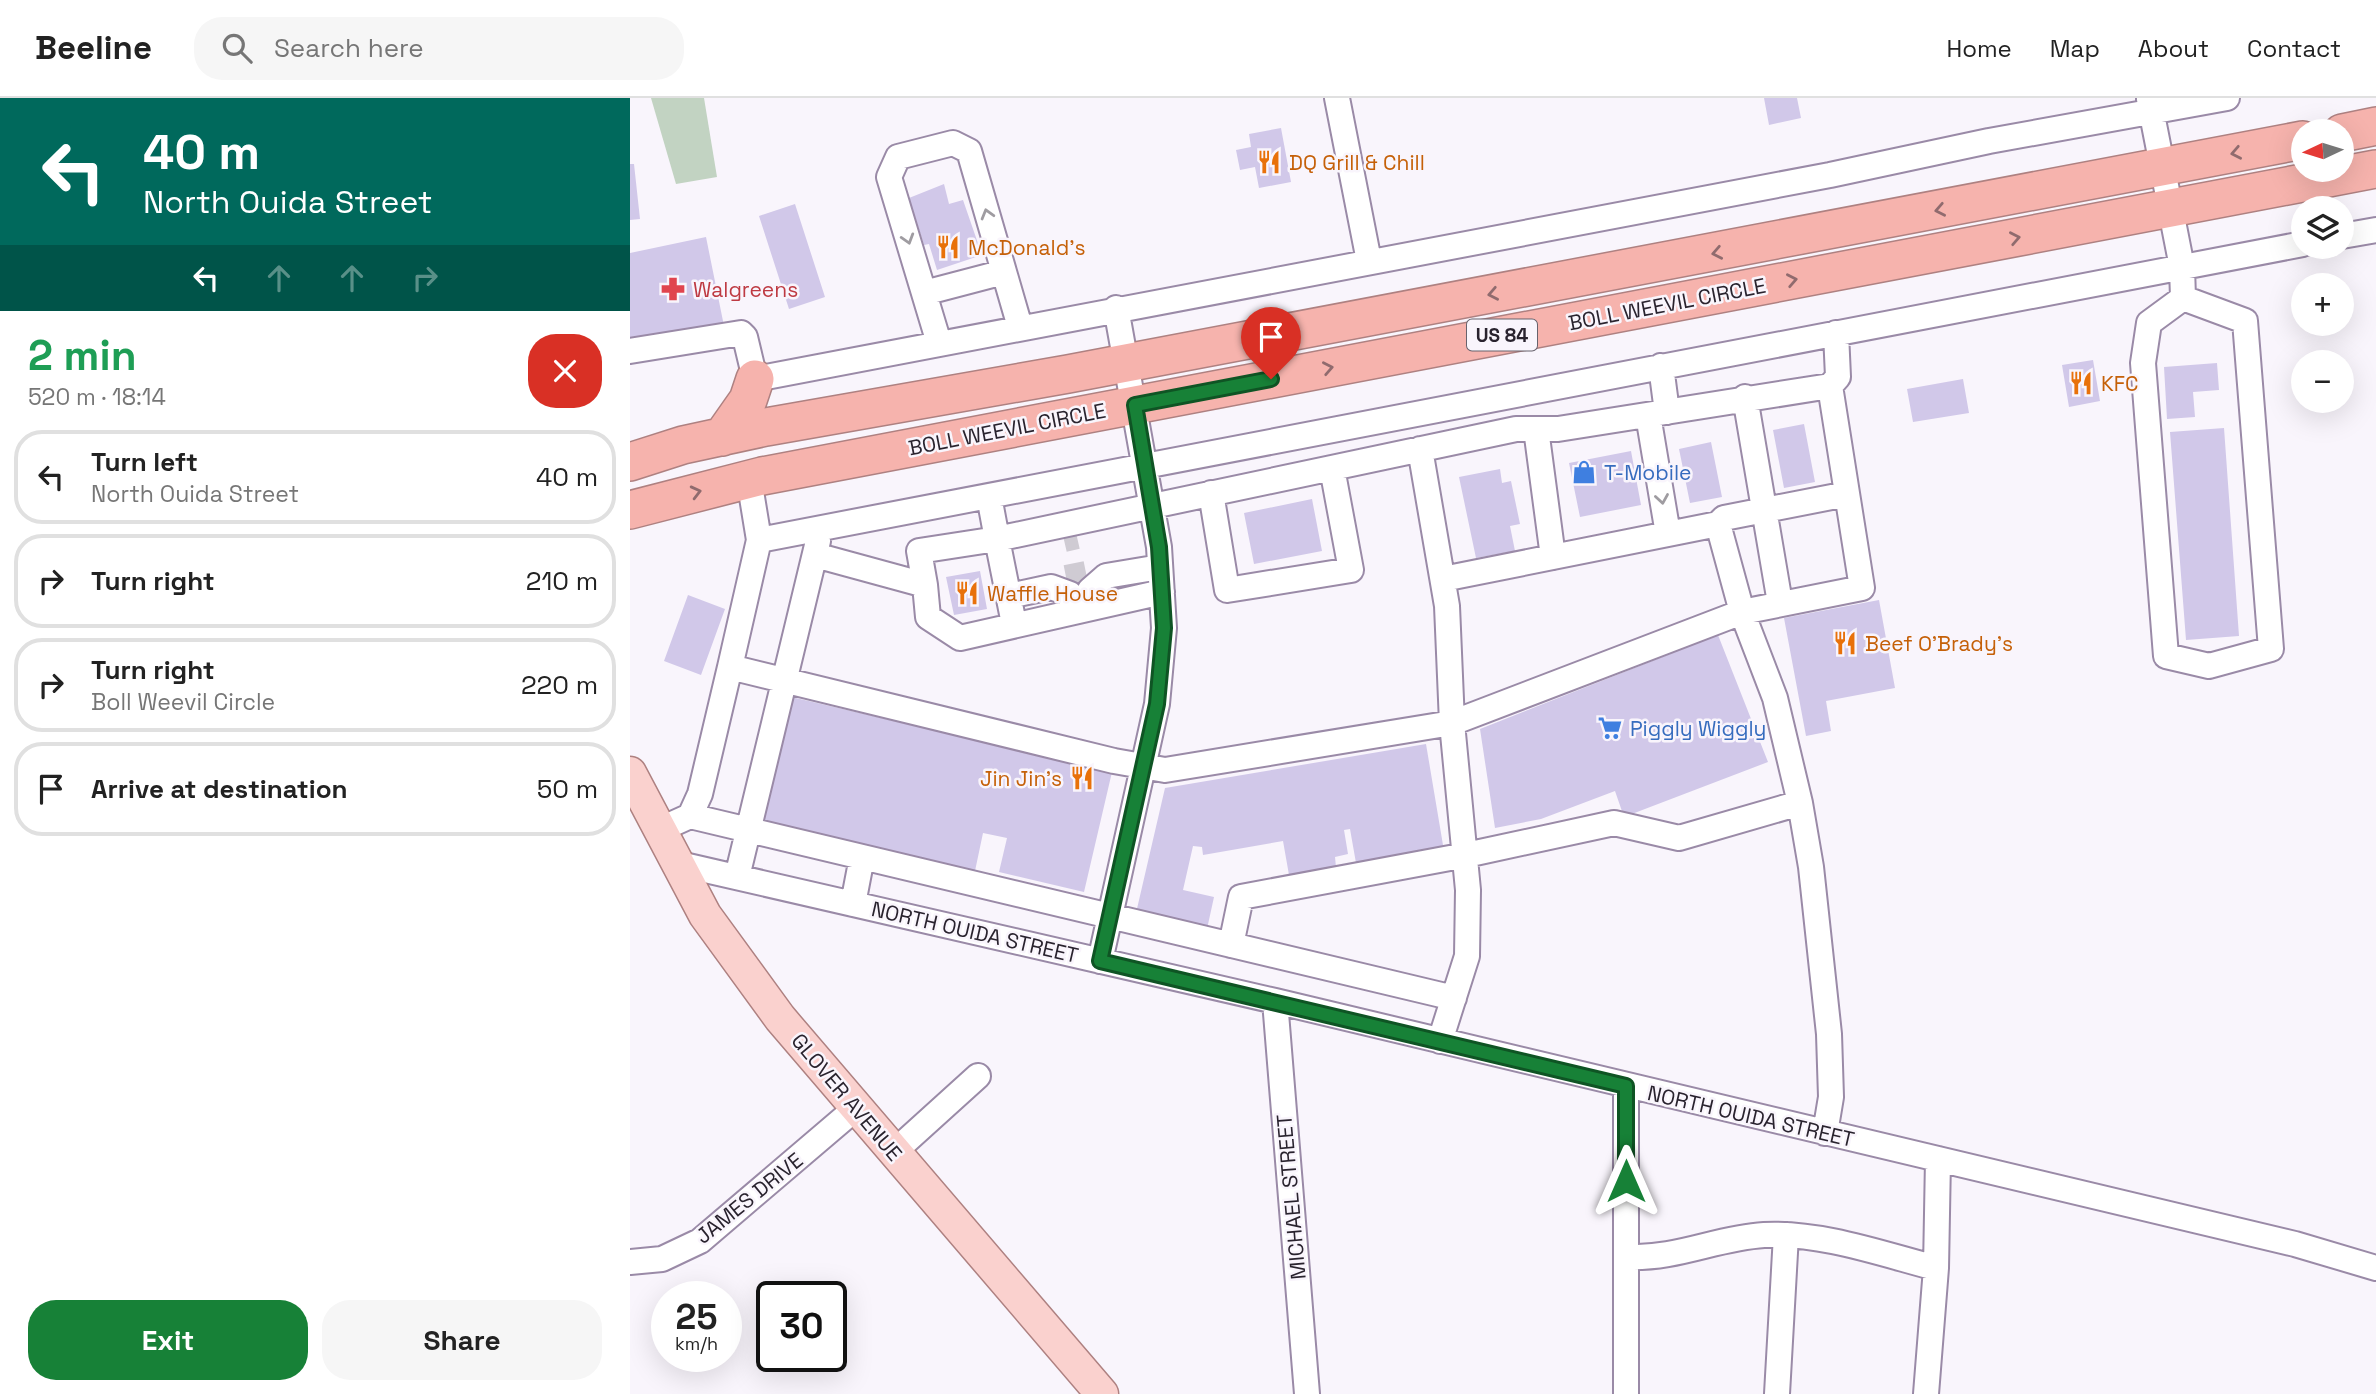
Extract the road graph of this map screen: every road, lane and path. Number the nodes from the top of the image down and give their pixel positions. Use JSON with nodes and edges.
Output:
{"nodes":[{"id":1,"x":1337,"y":98,"type":"edge"},
{"id":2,"x":2227,"y":98,"type":"edge"},
{"id":3,"x":2150,"y":105,"type":"edge"},
{"id":4,"x":2376,"y":126,"type":"edge"},
{"id":5,"x":2354,"y":130,"type":"edge"},
{"id":6,"x":2291,"y":142,"type":"edge"},
{"id":7,"x":2162,"y":167,"type":"junction"},
{"id":8,"x":2376,"y":169,"type":"edge"},
{"id":9,"x":2170,"y":208,"type":"junction"},
{"id":10,"x":2376,"y":230,"type":"edge"},
{"id":11,"x":2354,"y":234,"type":"edge"},
{"id":12,"x":2291,"y":246,"type":"edge"},
{"id":13,"x":1368,"y":261,"type":"junction"},
{"id":14,"x":2182,"y":267,"type":"junction"},
{"id":15,"x":1004,"y":272,"type":"junction"},
{"id":16,"x":924,"y":293,"type":"junction"},
{"id":17,"x":2183,"y":298,"type":"junction"},
{"id":18,"x":1116,"y":308,"type":"junction"},
{"id":19,"x":1020,"y":327,"type":"junction"},
{"id":20,"x":1836,"y":333,"type":"junction"},
{"id":21,"x":939,"y":343,"type":"junction"},
{"id":22,"x":630,"y":351,"type":"edge"},
{"id":23,"x":1127,"y":363,"type":"junction"},
{"id":24,"x":1661,"y":366,"type":"junction"},
{"id":25,"x":755,"y":379,"type":"junction"},
{"id":26,"x":1830,"y":386,"type":"junction"},
{"id":27,"x":1745,"y":397,"type":"junction"},
{"id":28,"x":1135,"y":405,"type":"junction"},
{"id":29,"x":1452,"y":406,"type":"junction"},
{"id":30,"x":1657,"y":414,"type":"junction"},
{"id":31,"x":790,"y":424,"type":"junction"},
{"id":32,"x":1536,"y":429,"type":"junction"},
{"id":33,"x":722,"y":437,"type":"junction"},
{"id":34,"x":1457,"y":442,"type":"junction"},
{"id":35,"x":648,"y":449,"type":"edge"},
{"id":36,"x":1420,"y":450,"type":"junction"},
{"id":37,"x":630,"y":462,"type":"edge"},
{"id":38,"x":1146,"y":466,"type":"junction"},
{"id":39,"x":1332,"y":468,"type":"junction"},
{"id":40,"x":749,"y":479,"type":"junction"},
{"id":41,"x":1212,"y":493,"type":"junction"},
{"id":42,"x":1847,"y":494,"type":"junction"},
{"id":43,"x":989,"y":496,"type":"junction"},
{"id":44,"x":645,"y":506,"type":"edge"},
{"id":45,"x":1764,"y":509,"type":"junction"},
{"id":46,"x":1153,"y":512,"type":"junction"},
{"id":47,"x":630,"y":523,"type":"edge"},
{"id":48,"x":1718,"y":524,"type":"junction"},
{"id":49,"x":822,"y":528,"type":"junction"},
{"id":50,"x":1668,"y":534,"type":"junction"},
{"id":51,"x":759,"y":540,"type":"junction"},
{"id":52,"x":998,"y":546,"type":"junction"},
{"id":53,"x":815,"y":555,"type":"junction"},
{"id":54,"x":1553,"y":557,"type":"junction"},
{"id":55,"x":1160,"y":567,"type":"junction"},
{"id":56,"x":1443,"y":579,"type":"junction"},
{"id":57,"x":925,"y":585,"type":"junction"},
{"id":58,"x":1162,"y":592,"type":"junction"},
{"id":59,"x":1009,"y":596,"type":"junction"},
{"id":60,"x":1780,"y":603,"type":"junction"},
{"id":61,"x":1742,"y":612,"type":"junction"},
{"id":62,"x":1014,"y":624,"type":"junction"},
{"id":63,"x":730,"y":667,"type":"junction"},
{"id":64,"x":782,"y":680,"type":"junction"},
{"id":65,"x":1452,"y":723,"type":"junction"},
{"id":66,"x":1143,"y":767,"type":"junction"},
{"id":67,"x":630,"y":773,"type":"edge"},
{"id":68,"x":1800,"y":803,"type":"junction"},
{"id":69,"x":690,"y":816,"type":"junction"},
{"id":70,"x":659,"y":830,"type":"junction"},
{"id":71,"x":748,"y":830,"type":"junction"},
{"id":72,"x":1466,"y":855,"type":"junction"},
{"id":73,"x":862,"y":857,"type":"junction"},
{"id":74,"x":676,"y":863,"type":"junction"},
{"id":75,"x":737,"y":877,"type":"junction"},
{"id":76,"x":853,"y":904,"type":"junction"},
{"id":77,"x":1110,"y":916,"type":"junction"},
{"id":78,"x":1231,"y":945,"type":"junction"},
{"id":79,"x":1100,"y":961,"type":"junction"},
{"id":80,"x":1454,"y":998,"type":"junction"},
{"id":81,"x":1275,"y":1001,"type":"junction"},
{"id":82,"x":1440,"y":1041,"type":"junction"},
{"id":83,"x":978,"y":1076,"type":"dead end"},
{"id":84,"x":1626,"y":1086,"type":"junction"},
{"id":85,"x":856,"y":1108,"type":"junction"},
{"id":86,"x":1825,"y":1133,"type":"junction"},
{"id":87,"x":894,"y":1152,"type":"junction"},
{"id":88,"x":1938,"y":1159,"type":"junction"},
{"id":89,"x":1786,"y":1236,"type":"junction"},
{"id":90,"x":1628,"y":1257,"type":"junction"},
{"id":91,"x":630,"y":1262,"type":"edge"},
{"id":92,"x":1937,"y":1268,"type":"junction"},
{"id":93,"x":2376,"y":1268,"type":"edge"},
{"id":94,"x":1102,"y":1394,"type":"edge"},
{"id":95,"x":1307,"y":1394,"type":"edge"},
{"id":96,"x":1626,"y":1394,"type":"edge"},
{"id":97,"x":1777,"y":1394,"type":"edge"},
{"id":98,"x":1926,"y":1394,"type":"edge"}],
"edges":[{"from":1,"to":13,"type":"street"},
{"from":2,"to":3,"type":"street"},
{"from":3,"to":7,"type":"street"},
{"from":3,"to":13,"type":"street"},
{"from":4,"to":5,"type":"highway"},
{"from":6,"to":7,"type":"highway","name":"BOLL WEEVIL CIRCLE","number":"US 84","one_way":true},
{"from":7,"to":9,"type":"street"},
{"from":7,"to":23,"type":"highway","name":"BOLL WEEVIL CIRCLE","number":"US 84","one_way":true},
{"from":8,"to":9,"type":"highway","name":"BOLL WEEVIL CIRCLE","number":"US 84"},
{"from":9,"to":14,"type":"street"},
{"from":28,"to":9,"type":"highway","name":"BOLL WEEVIL CIRCLE","number":"US 84","one_way":true},
{"from":10,"to":11,"type":"street"},
{"from":12,"to":14,"type":"street"},
{"from":13,"to":18,"type":"street"},
{"from":14,"to":17,"type":"street"},
{"from":14,"to":20,"type":"street"},
{"from":15,"to":16,"type":"street"},
{"from":15,"to":16,"type":"street","one_way":true},
{"from":15,"to":19,"type":"street"},
{"from":16,"to":21,"type":"street"},
{"from":17,"to":17,"type":"street"},
{"from":18,"to":19,"type":"street"},
{"from":18,"to":23,"type":"street"},
{"from":19,"to":21,"type":"street"},
{"from":20,"to":24,"type":"street"},
{"from":20,"to":26,"type":"street"},
{"from":21,"to":25,"type":"street"},
{"from":22,"to":25,"type":"street"},
{"from":23,"to":28,"type":"street"},
{"from":23,"to":31,"type":"highway","name":"BOLL WEEVIL CIRCLE","number":"US 84"},
{"from":24,"to":29,"type":"street"},
{"from":24,"to":30,"type":"street"},
{"from":25,"to":31,"type":"highway"},
{"from":25,"to":33,"type":"highway"},
{"from":26,"to":27,"type":"street"},
{"from":26,"to":42,"type":"street"},
{"from":27,"to":30,"type":"street"},
{"from":27,"to":45,"type":"street"},
{"from":28,"to":38,"type":"street"},
{"from":28,"to":40,"type":"highway","name":"BOLL WEEVIL CIRCLE","number":"US 84"},
{"from":29,"to":34,"type":"street"},
{"from":29,"to":38,"type":"street"},
{"from":30,"to":32,"type":"street"},
{"from":30,"to":50,"type":"street","one_way":true},
{"from":31,"to":33,"type":"highway","name":"BOLL WEEVIL CIRCLE","number":"US 84"},
{"from":32,"to":34,"type":"street"},
{"from":32,"to":54,"type":"street"},
{"from":33,"to":35,"type":"highway","name":"BOLL WEEVIL CIRCLE","number":"US 84"},
{"from":34,"to":36,"type":"street"},
{"from":35,"to":37,"type":"highway","name":"BOLL WEEVIL CIRCLE","number":"US 84"},
{"from":36,"to":39,"type":"street"},
{"from":36,"to":56,"type":"street"},
{"from":38,"to":43,"type":"street"},
{"from":38,"to":46,"type":"street"},
{"from":39,"to":41,"type":"street"},
{"from":39,"to":41,"type":"street"},
{"from":44,"to":40,"type":"highway","name":"BOLL WEEVIL CIRCLE","number":"US 84","one_way":true},
{"from":40,"to":51,"type":"street"},
{"from":41,"to":46,"type":"street"},
{"from":42,"to":45,"type":"street"},
{"from":42,"to":60,"type":"street"},
{"from":43,"to":49,"type":"street"},
{"from":43,"to":52,"type":"street"},
{"from":44,"to":47,"type":"highway"},
{"from":45,"to":48,"type":"street"},
{"from":45,"to":60,"type":"street"},
{"from":46,"to":52,"type":"street"},
{"from":46,"to":52,"type":"street"},
{"from":46,"to":55,"type":"street"},
{"from":48,"to":50,"type":"street"},
{"from":48,"to":61,"type":"street"},
{"from":49,"to":51,"type":"street"},
{"from":49,"to":53,"type":"street"},
{"from":50,"to":54,"type":"street"},
{"from":51,"to":63,"type":"street"},
{"from":52,"to":57,"type":"street"},
{"from":52,"to":59,"type":"street"},
{"from":53,"to":57,"type":"street"},
{"from":53,"to":64,"type":"street"},
{"from":54,"to":56,"type":"street"},
{"from":55,"to":58,"type":"street"},
{"from":55,"to":59,"type":"street"},
{"from":56,"to":65,"type":"street"},
{"from":57,"to":62,"type":"street"},
{"from":58,"to":62,"type":"street"},
{"from":58,"to":66,"type":"street"},
{"from":59,"to":62,"type":"street"},
{"from":60,"to":61,"type":"street"},
{"from":61,"to":65,"type":"street"},
{"from":61,"to":68,"type":"street"},
{"from":63,"to":64,"type":"street"},
{"from":63,"to":69,"type":"street"},
{"from":64,"to":66,"type":"street"},
{"from":64,"to":71,"type":"street"},
{"from":65,"to":66,"type":"street"},
{"from":65,"to":72,"type":"street"},
{"from":66,"to":77,"type":"street"},
{"from":67,"to":70,"type":"main road","name":"GLOVER AVENUE"},
{"from":68,"to":72,"type":"street"},
{"from":68,"to":86,"type":"street"},
{"from":69,"to":70,"type":"street"},
{"from":69,"to":71,"type":"street"},
{"from":70,"to":74,"type":"main road","name":"GLOVER AVENUE"},
{"from":71,"to":73,"type":"street"},
{"from":71,"to":75,"type":"street"},
{"from":72,"to":78,"type":"street"},
{"from":72,"to":80,"type":"street"},
{"from":73,"to":76,"type":"street"},
{"from":73,"to":77,"type":"street"},
{"from":74,"to":75,"type":"street","name":"NORTH OUIDA STREET"},
{"from":74,"to":85,"type":"main road","name":"GLOVER AVENUE"},
{"from":75,"to":76,"type":"street","name":"NORTH OUIDA STREET"},
{"from":76,"to":79,"type":"street","name":"NORTH OUIDA STREET"},
{"from":77,"to":78,"type":"street"},
{"from":77,"to":79,"type":"street"},
{"from":78,"to":80,"type":"street"},
{"from":79,"to":81,"type":"street","name":"NORTH OUIDA STREET"},
{"from":80,"to":82,"type":"street"},
{"from":81,"to":82,"type":"street","name":"NORTH OUIDA STREET"},
{"from":81,"to":95,"type":"street","name":"MICHAEL STREET"},
{"from":82,"to":84,"type":"street","name":"NORTH OUIDA STREET"},
{"from":83,"to":87,"type":"street"},
{"from":84,"to":86,"type":"street","name":"NORTH OUIDA STREET"},
{"from":84,"to":90,"type":"street"},
{"from":85,"to":87,"type":"main road","name":"GLOVER AVENUE"},
{"from":85,"to":91,"type":"street","name":"JAMES DRIVE"},
{"from":86,"to":88,"type":"street","name":"NORTH OUIDA STREET"},
{"from":87,"to":94,"type":"main road","name":"GLOVER AVENUE"},
{"from":88,"to":92,"type":"street"},
{"from":88,"to":93,"type":"street","name":"NORTH OUIDA STREET"},
{"from":89,"to":90,"type":"street"},
{"from":89,"to":92,"type":"street"},
{"from":89,"to":97,"type":"street"},
{"from":90,"to":96,"type":"street"},
{"from":92,"to":98,"type":"street"}]}
